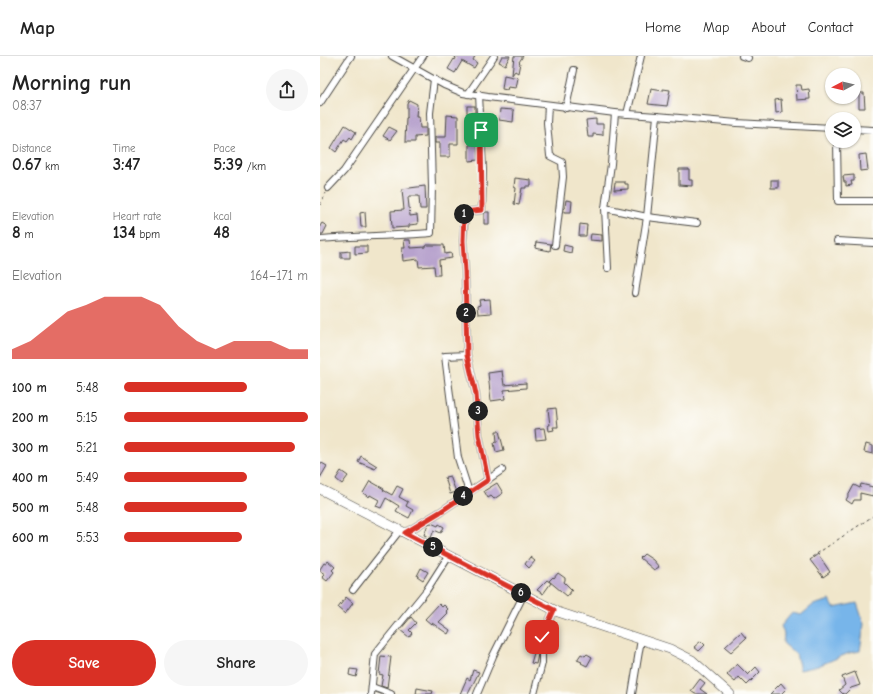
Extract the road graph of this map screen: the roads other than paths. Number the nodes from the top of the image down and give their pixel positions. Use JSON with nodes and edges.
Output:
{"nodes":[{"id":1,"x":351,"y":56,"type":"edge"},
{"id":2,"x":392,"y":56,"type":"edge"},
{"id":3,"x":423,"y":56,"type":"edge"},
{"id":4,"x":494,"y":56,"type":"edge"},
{"id":5,"x":641,"y":56,"type":"edge"},
{"id":6,"x":415,"y":69,"type":"junction"},
{"id":7,"x":574,"y":70,"type":"dead end"},
{"id":8,"x":434,"y":79,"type":"junction"},
{"id":9,"x":468,"y":94,"type":"junction"},
{"id":10,"x":479,"y":95,"type":"junction"},
{"id":11,"x":320,"y":103,"type":"edge"},
{"id":12,"x":548,"y":105,"type":"junction"},
{"id":13,"x":566,"y":108,"type":"junction"},
{"id":14,"x":615,"y":114,"type":"junction"},
{"id":15,"x":627,"y":114,"type":"junction"},
{"id":16,"x":657,"y":116,"type":"junction"},
{"id":17,"x":825,"y":128,"type":"edge"},
{"id":18,"x":861,"y":129,"type":"edge"},
{"id":19,"x":873,"y":130,"type":"edge"},
{"id":20,"x":837,"y":148,"type":"edge"},
{"id":21,"x":328,"y":188,"type":"dead end"},
{"id":22,"x":873,"y":201,"type":"edge"},
{"id":23,"x":605,"y":208,"type":"junction"},
{"id":24,"x":646,"y":217,"type":"junction"},
{"id":25,"x":697,"y":223,"type":"dead end"},
{"id":26,"x":320,"y":239,"type":"edge"},
{"id":27,"x":836,"y":241,"type":"dead end"},
{"id":28,"x":873,"y":243,"type":"edge"},
{"id":29,"x":555,"y":245,"type":"dead end"},
{"id":30,"x":608,"y":268,"type":"dead end"},
{"id":31,"x":635,"y":293,"type":"dead end"},
{"id":32,"x":467,"y":355,"type":"junction"},
{"id":33,"x":502,"y":470,"type":"dead end"},
{"id":34,"x":488,"y":480,"type":"junction"},
{"id":35,"x":320,"y":489,"type":"edge"},
{"id":36,"x":469,"y":492,"type":"junction"},
{"id":37,"x":403,"y":531,"type":"junction"},
{"id":38,"x":449,"y":555,"type":"junction"},
{"id":39,"x":353,"y":590,"type":"dead end"},
{"id":40,"x":524,"y":594,"type":"junction"},
{"id":41,"x":554,"y":610,"type":"junction"},
{"id":42,"x":641,"y":639,"type":"junction"},
{"id":43,"x":372,"y":687,"type":"junction"},
{"id":44,"x":371,"y":694,"type":"edge"},
{"id":45,"x":391,"y":694,"type":"edge"},
{"id":46,"x":477,"y":694,"type":"edge"},
{"id":47,"x":534,"y":694,"type":"edge"},
{"id":48,"x":632,"y":694,"type":"edge"},
{"id":49,"x":730,"y":694,"type":"edge"}],
"edges":[{"from":1,"to":11,"type":"street"},
{"from":2,"to":6,"type":"street"},
{"from":3,"to":6,"type":"street"},
{"from":4,"to":9,"type":"street"},
{"from":5,"to":15,"type":"street"},
{"from":6,"to":8,"type":"street"},
{"from":6,"to":21,"type":"street"},
{"from":7,"to":13,"type":"street"},
{"from":8,"to":9,"type":"street"},
{"from":8,"to":26,"type":"street"},
{"from":9,"to":10,"type":"street"},
{"from":10,"to":12,"type":"street"},
{"from":10,"to":32,"type":"street"},
{"from":12,"to":13,"type":"street"},
{"from":12,"to":29,"type":"street"},
{"from":13,"to":14,"type":"street"},
{"from":14,"to":15,"type":"street"},
{"from":14,"to":23,"type":"street"},
{"from":15,"to":16,"type":"street"},
{"from":16,"to":17,"type":"street"},
{"from":16,"to":24,"type":"street"},
{"from":18,"to":19,"type":"street"},
{"from":20,"to":22,"type":"street"},
{"from":23,"to":24,"type":"street"},
{"from":23,"to":30,"type":"street"},
{"from":24,"to":25,"type":"street"},
{"from":24,"to":31,"type":"street"},
{"from":27,"to":28,"type":"street"},
{"from":32,"to":34,"type":"street"},
{"from":32,"to":36,"type":"street"},
{"from":33,"to":34,"type":"street"},
{"from":34,"to":36,"type":"street"},
{"from":35,"to":37,"type":"street"},
{"from":36,"to":37,"type":"street"},
{"from":37,"to":38,"type":"street"},
{"from":37,"to":39,"type":"street"},
{"from":38,"to":40,"type":"street"},
{"from":38,"to":43,"type":"street"},
{"from":40,"to":41,"type":"street"},
{"from":40,"to":46,"type":"street"},
{"from":41,"to":42,"type":"street"},
{"from":41,"to":47,"type":"street"},
{"from":42,"to":48,"type":"street"},
{"from":42,"to":49,"type":"street"},
{"from":43,"to":44,"type":"street"},
{"from":43,"to":45,"type":"street"}]}
